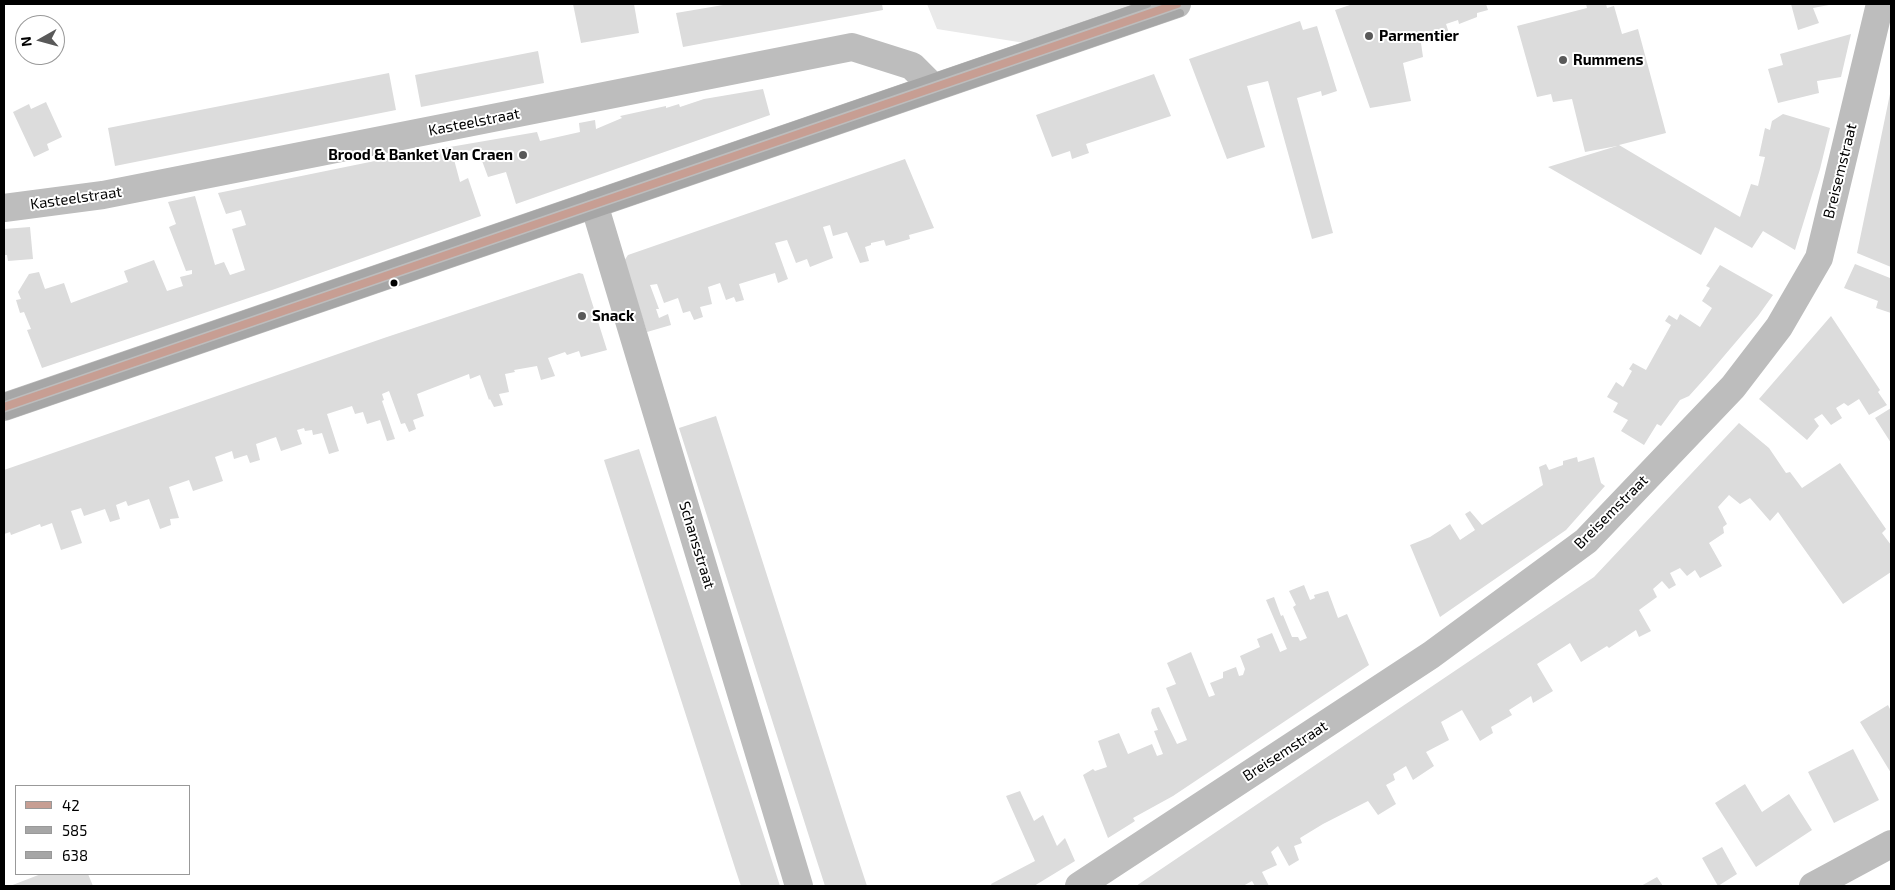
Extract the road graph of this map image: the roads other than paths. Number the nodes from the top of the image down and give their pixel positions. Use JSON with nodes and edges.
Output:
{"nodes":[{"id":1,"x":1177,"y":4,"type":"edge"},
{"id":2,"x":1880,"y":4,"type":"edge"},
{"id":3,"x":1882,"y":38,"type":"edge"},
{"id":4,"x":933,"y":87,"type":"junction"},
{"id":5,"x":594,"y":204,"type":"junction"},
{"id":6,"x":4,"y":208,"type":"edge"},
{"id":7,"x":4,"y":407,"type":"edge"},
{"id":8,"x":1891,"y":844,"type":"edge"},
{"id":9,"x":799,"y":886,"type":"edge"},
{"id":10,"x":1079,"y":886,"type":"edge"},
{"id":11,"x":1813,"y":886,"type":"edge"}],
"edges":[{"from":1,"to":4,"type":"street"},
{"from":2,"to":3,"type":"street","name":"Breisemstraat"},
{"from":3,"to":10,"type":"street","name":"Breisemstraat"},
{"from":4,"to":5,"type":"street"},
{"from":4,"to":6,"type":"street","name":"Kasteelstraat"},
{"from":5,"to":7,"type":"street"},
{"from":5,"to":9,"type":"street","name":"Schansstraat"},
{"from":8,"to":11,"type":"street"}]}
